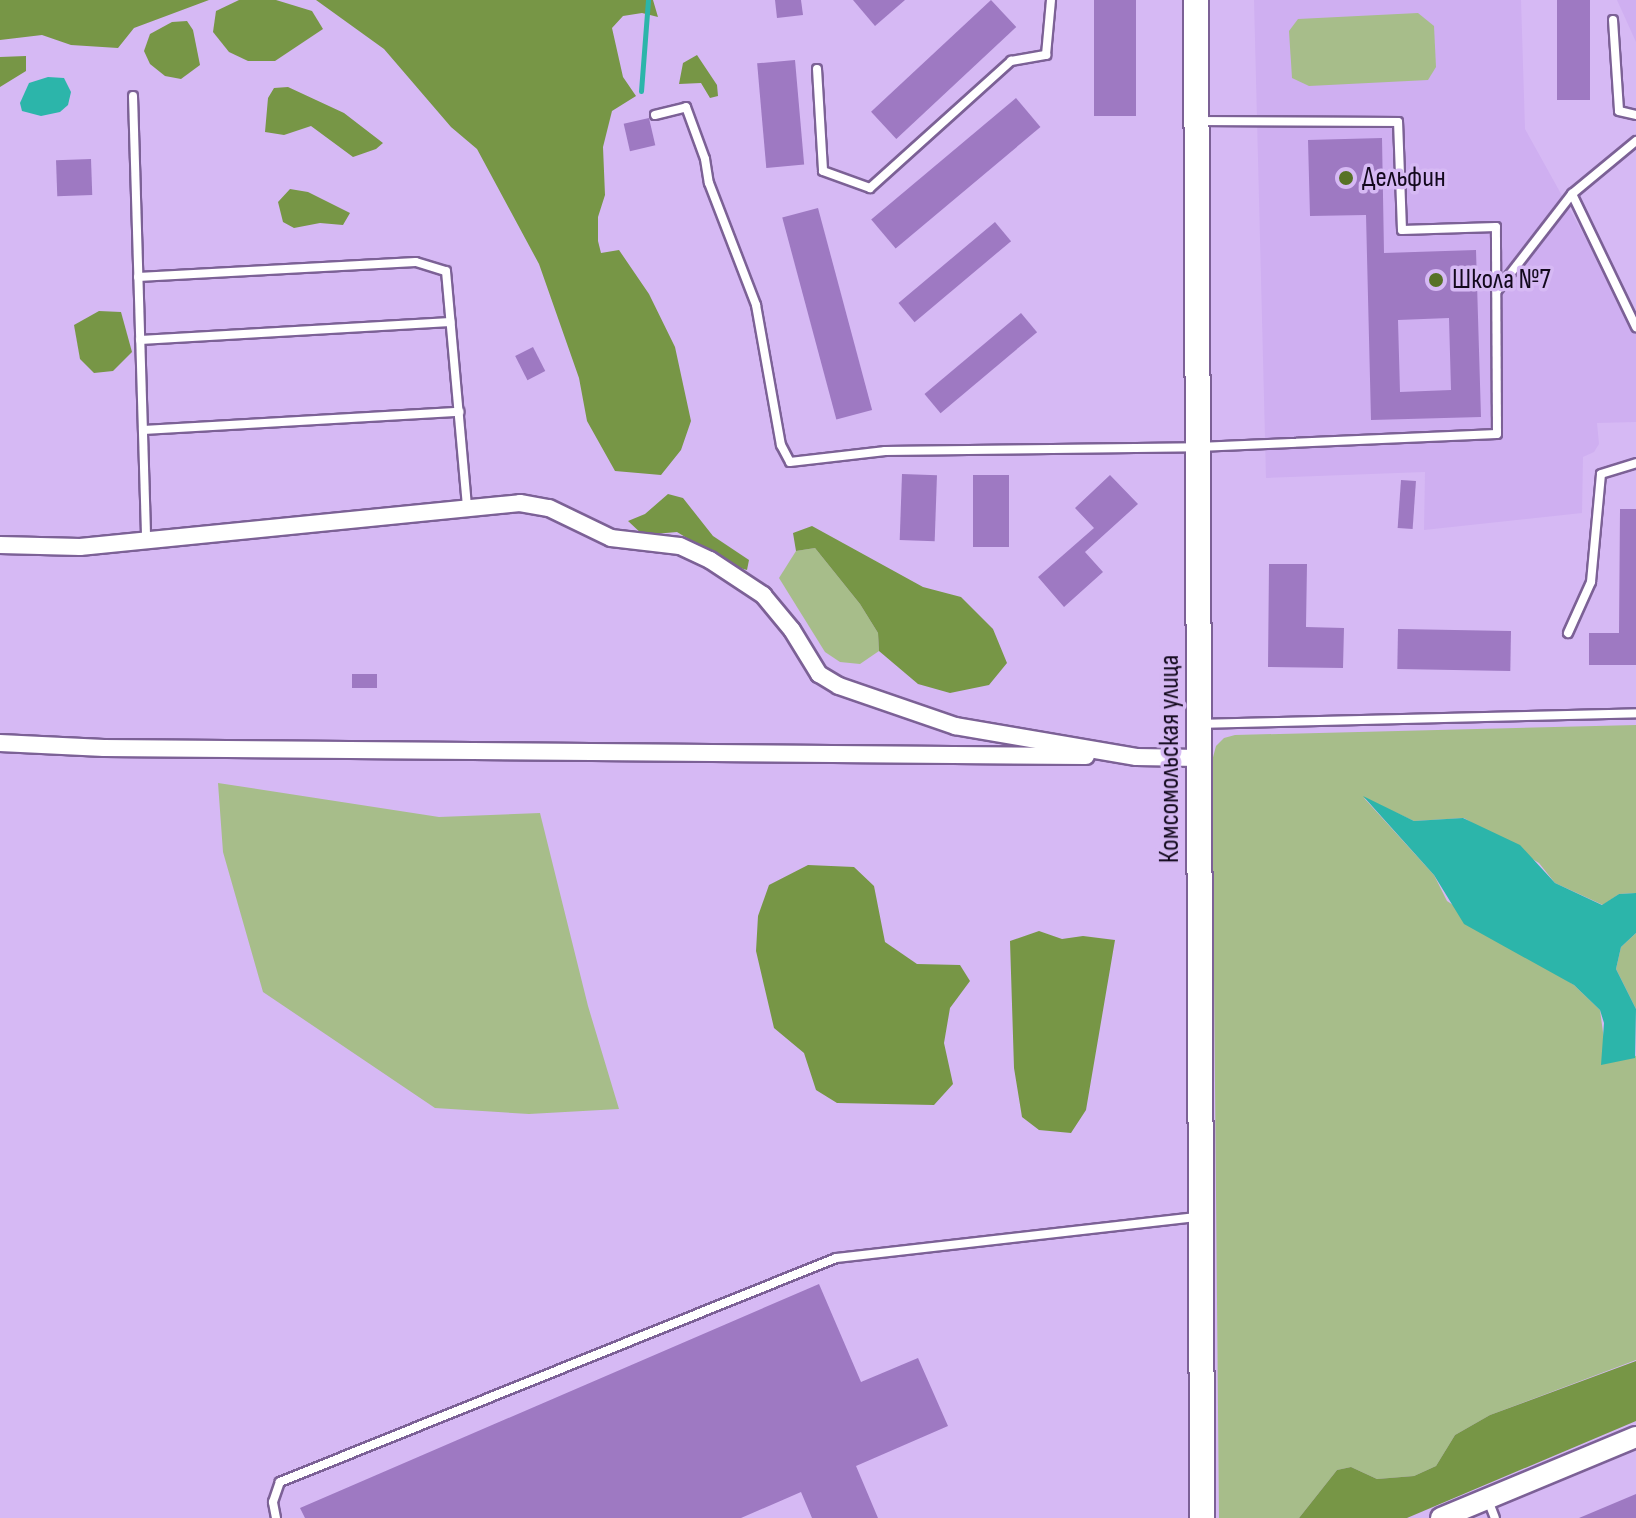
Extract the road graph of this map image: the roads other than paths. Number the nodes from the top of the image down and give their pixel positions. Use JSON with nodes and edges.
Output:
{"nodes":[{"id":1,"x":1051,"y":0,"type":"edge"},
{"id":2,"x":1196,"y":0,"type":"edge"},
{"id":3,"x":1613,"y":20,"type":"dead end"},
{"id":4,"x":817,"y":69,"type":"dead end"},
{"id":5,"x":133,"y":96,"type":"dead end"},
{"id":6,"x":655,"y":115,"type":"dead end"},
{"id":7,"x":1636,"y":115,"type":"edge"},
{"id":8,"x":1197,"y":121,"type":"junction"},
{"id":9,"x":1636,"y":141,"type":"edge"},
{"id":10,"x":1572,"y":194,"type":"junction"},
{"id":11,"x":138,"y":277,"type":"junction"},
{"id":12,"x":1496,"y":291,"type":"junction"},
{"id":13,"x":450,"y":322,"type":"junction"},
{"id":14,"x":1636,"y":327,"type":"edge"},
{"id":15,"x":140,"y":340,"type":"junction"},
{"id":16,"x":459,"y":412,"type":"junction"},
{"id":17,"x":143,"y":430,"type":"junction"},
{"id":18,"x":1198,"y":447,"type":"junction"},
{"id":19,"x":1636,"y":463,"type":"edge"},
{"id":20,"x":467,"y":507,"type":"junction"},
{"id":21,"x":146,"y":540,"type":"junction"},
{"id":22,"x":0,"y":545,"type":"edge"},
{"id":23,"x":1568,"y":633,"type":"dead end"},
{"id":24,"x":1636,"y":713,"type":"edge"},
{"id":25,"x":1199,"y":724,"type":"junction"},
{"id":26,"x":0,"y":743,"type":"edge"},
{"id":27,"x":1136,"y":757,"type":"junction"},
{"id":28,"x":1200,"y":758,"type":"junction"},
{"id":29,"x":1202,"y":1216,"type":"junction"},
{"id":30,"x":1636,"y":1437,"type":"edge"},
{"id":31,"x":1491,"y":1508,"type":"edge"},
{"id":32,"x":276,"y":1518,"type":"edge"},
{"id":33,"x":1202,"y":1518,"type":"edge"},
{"id":34,"x":1441,"y":1518,"type":"edge"}],
"edges":[{"from":1,"to":4,"type":"lane"},
{"from":2,"to":8,"type":"main road","name":"Комсомольская улица"},
{"from":3,"to":7,"type":"lane"},
{"from":5,"to":11,"type":"lane"},
{"from":6,"to":18,"type":"lane"},
{"from":8,"to":12,"type":"lane"},
{"from":8,"to":18,"type":"main road","name":"Комсомольская улица"},
{"from":9,"to":10,"type":"lane"},
{"from":10,"to":12,"type":"lane"},
{"from":10,"to":14,"type":"lane"},
{"from":11,"to":13,"type":"lane"},
{"from":11,"to":15,"type":"lane"},
{"from":12,"to":18,"type":"lane"},
{"from":13,"to":15,"type":"lane"},
{"from":13,"to":16,"type":"lane"},
{"from":15,"to":17,"type":"lane"},
{"from":16,"to":17,"type":"lane"},
{"from":16,"to":20,"type":"lane"},
{"from":17,"to":21,"type":"lane"},
{"from":18,"to":25,"type":"main road","name":"Комсомольская улица"},
{"from":19,"to":23,"type":"lane"},
{"from":20,"to":21,"type":"street"},
{"from":20,"to":27,"type":"street"},
{"from":21,"to":22,"type":"street"},
{"from":24,"to":25,"type":"lane"},
{"from":25,"to":28,"type":"main road","name":"Комсомольская улица"},
{"from":26,"to":27,"type":"street"},
{"from":27,"to":28,"type":"street"},
{"from":28,"to":29,"type":"main road","name":"Комсомольская улица"},
{"from":29,"to":32,"type":"lane"},
{"from":29,"to":33,"type":"main road","name":"Комсомольская улица"},
{"from":30,"to":31,"type":"street"},
{"from":31,"to":34,"type":"street"}]}
